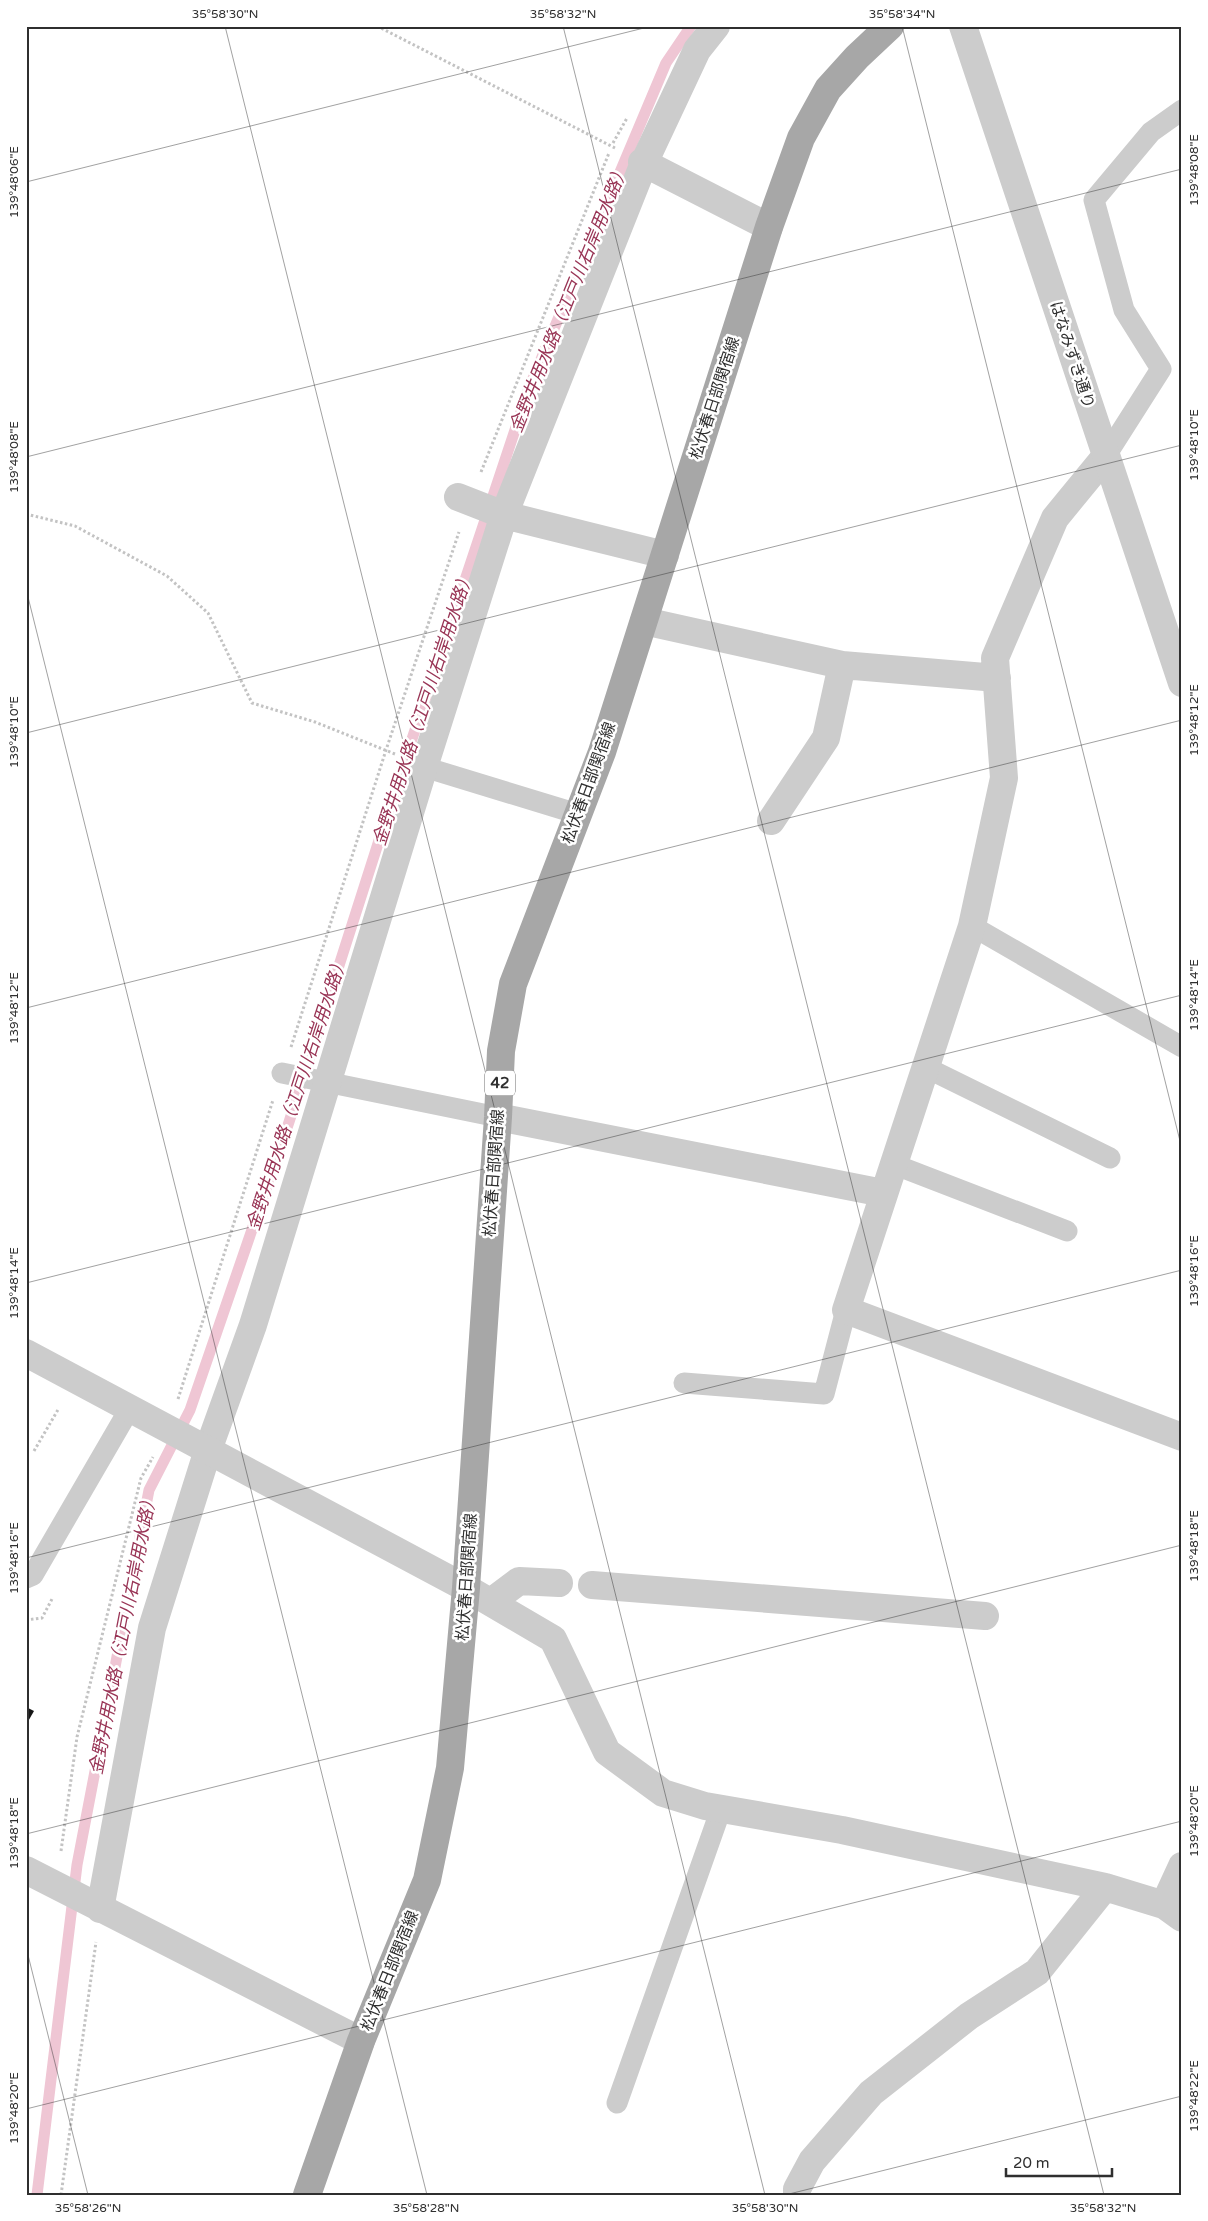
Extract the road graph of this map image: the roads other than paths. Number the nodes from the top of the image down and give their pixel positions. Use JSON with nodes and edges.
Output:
{"nodes":[{"id":1,"x":716,"y":26,"type":"edge"},
{"id":2,"x":890,"y":26,"type":"edge"},
{"id":3,"x":963,"y":26,"type":"edge"},
{"id":4,"x":1182,"y":110,"type":"edge"},
{"id":5,"x":643,"y":162,"type":"junction"},
{"id":6,"x":769,"y":227,"type":"junction"},
{"id":7,"x":1105,"y":457,"type":"junction"},
{"id":8,"x":465,"y":500,"type":"dead end"},
{"id":9,"x":503,"y":514,"type":"junction"},
{"id":10,"x":665,"y":555,"type":"junction"},
{"id":11,"x":644,"y":622,"type":"junction"},
{"id":12,"x":842,"y":665,"type":"junction"},
{"id":13,"x":996,"y":678,"type":"junction"},
{"id":14,"x":1182,"y":683,"type":"edge"},
{"id":15,"x":424,"y":767,"type":"junction"},
{"id":16,"x":578,"y":814,"type":"junction"},
{"id":17,"x":771,"y":821,"type":"dead end"},
{"id":18,"x":972,"y":926,"type":"junction"},
{"id":19,"x":1182,"y":1047,"type":"edge"},
{"id":20,"x":925,"y":1067,"type":"junction"},
{"id":21,"x":283,"y":1074,"type":"dead end"},
{"id":22,"x":326,"y":1083,"type":"junction"},
{"id":23,"x":498,"y":1117,"type":"junction"},
{"id":24,"x":1110,"y":1158,"type":"dead end"},
{"id":25,"x":893,"y":1164,"type":"junction"},
{"id":26,"x":884,"y":1193,"type":"junction"},
{"id":27,"x":1067,"y":1231,"type":"dead end"},
{"id":28,"x":846,"y":1310,"type":"junction"},
{"id":29,"x":26,"y":1353,"type":"edge"},
{"id":30,"x":684,"y":1383,"type":"dead end"},
{"id":31,"x":130,"y":1408,"type":"junction"},
{"id":32,"x":1182,"y":1437,"type":"edge"},
{"id":33,"x":204,"y":1448,"type":"junction"},
{"id":34,"x":26,"y":1578,"type":"edge"},
{"id":35,"x":559,"y":1583,"type":"dead end"},
{"id":36,"x":592,"y":1585,"type":"dead end"},
{"id":37,"x":466,"y":1588,"type":"junction"},
{"id":38,"x":491,"y":1602,"type":"junction"},
{"id":39,"x":985,"y":1616,"type":"dead end"},
{"id":40,"x":721,"y":1809,"type":"junction"},
{"id":41,"x":1182,"y":1866,"type":"edge"},
{"id":42,"x":26,"y":1870,"type":"edge"},
{"id":43,"x":1105,"y":1887,"type":"junction"},
{"id":44,"x":94,"y":1906,"type":"junction"},
{"id":45,"x":1173,"y":1911,"type":"edge"},
{"id":46,"x":361,"y":2041,"type":"junction"},
{"id":47,"x":617,"y":2104,"type":"dead end"},
{"id":48,"x":307,"y":2195,"type":"edge"},
{"id":49,"x":797,"y":2195,"type":"edge"}],
"edges":[{"from":1,"to":5,"type":"street"},
{"from":2,"to":6,"type":"main road","name":"松伏春日部関宿線","number":"42"},
{"from":3,"to":7,"type":"street","name":"はなみずき通り"},
{"from":4,"to":7,"type":"lane"},
{"from":5,"to":6,"type":"street"},
{"from":5,"to":9,"type":"street"},
{"from":6,"to":10,"type":"main road","name":"松伏春日部関宿線","number":"42"},
{"from":7,"to":13,"type":"street"},
{"from":7,"to":14,"type":"street","name":"はなみずき通り"},
{"from":8,"to":9,"type":"street"},
{"from":9,"to":10,"type":"street"},
{"from":9,"to":15,"type":"street"},
{"from":10,"to":11,"type":"main road","name":"松伏春日部関宿線","number":"42"},
{"from":11,"to":12,"type":"street"},
{"from":11,"to":16,"type":"main road","name":"松伏春日部関宿線","number":"42"},
{"from":12,"to":13,"type":"street"},
{"from":12,"to":17,"type":"street"},
{"from":13,"to":18,"type":"street"},
{"from":15,"to":16,"type":"lane"},
{"from":15,"to":22,"type":"street"},
{"from":16,"to":23,"type":"main road","name":"松伏春日部関宿線","number":"42"},
{"from":18,"to":19,"type":"lane"},
{"from":18,"to":20,"type":"street"},
{"from":20,"to":24,"type":"lane"},
{"from":20,"to":25,"type":"street"},
{"from":21,"to":22,"type":"lane"},
{"from":22,"to":23,"type":"lane"},
{"from":22,"to":33,"type":"street"},
{"from":23,"to":26,"type":"street"},
{"from":23,"to":37,"type":"main road","name":"松伏春日部関宿線","number":"42"},
{"from":25,"to":26,"type":"street"},
{"from":25,"to":27,"type":"lane"},
{"from":26,"to":28,"type":"street"},
{"from":28,"to":30,"type":"lane"},
{"from":28,"to":32,"type":"street"},
{"from":29,"to":31,"type":"street"},
{"from":31,"to":33,"type":"street"},
{"from":31,"to":34,"type":"lane"},
{"from":33,"to":37,"type":"street"},
{"from":33,"to":44,"type":"street"},
{"from":35,"to":38,"type":"street"},
{"from":36,"to":39,"type":"street"},
{"from":37,"to":38,"type":"street"},
{"from":37,"to":46,"type":"main road","name":"松伏春日部関宿線","number":"42"},
{"from":38,"to":40,"type":"street"},
{"from":40,"to":43,"type":"street"},
{"from":40,"to":47,"type":"lane"},
{"from":41,"to":45,"type":"street"},
{"from":42,"to":44,"type":"street"},
{"from":43,"to":45,"type":"street"},
{"from":43,"to":49,"type":"street"},
{"from":44,"to":46,"type":"street"},
{"from":46,"to":48,"type":"main road","name":"松伏春日部関宿線","number":"42"}]}
